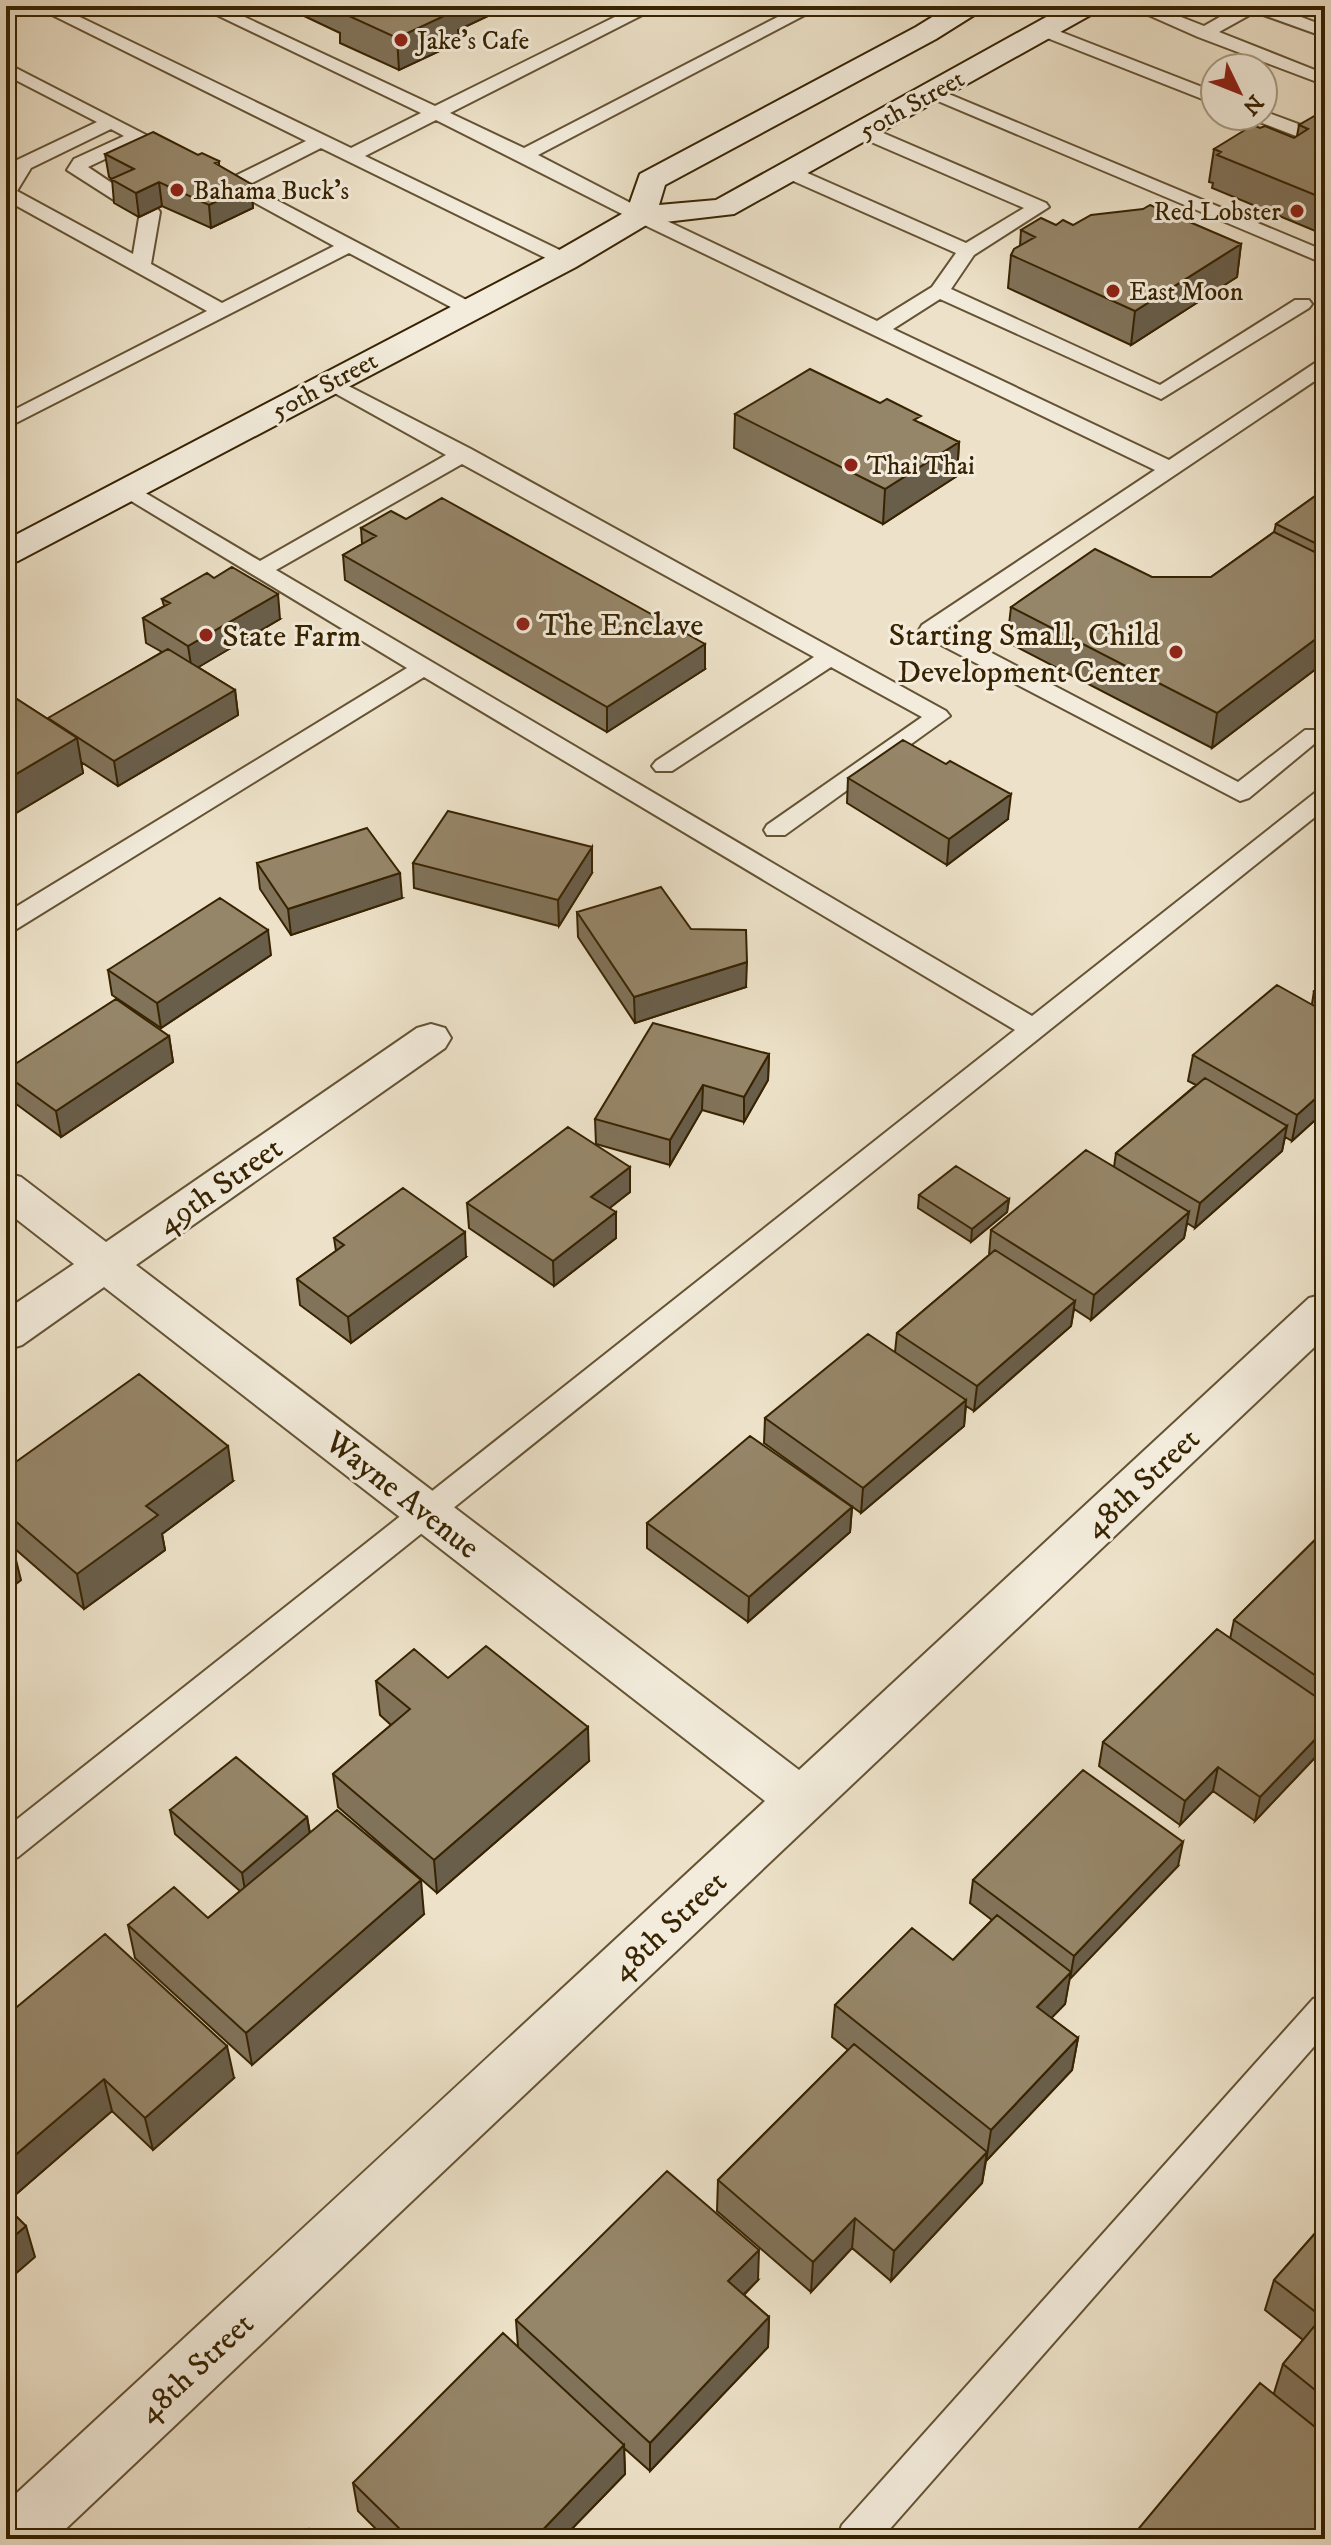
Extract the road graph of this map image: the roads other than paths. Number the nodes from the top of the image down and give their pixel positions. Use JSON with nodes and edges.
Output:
{"nodes":[{"id":1,"x":43,"y":6,"type":"edge"},
{"id":2,"x":207,"y":6,"type":"edge"},
{"id":3,"x":651,"y":6,"type":"edge"},
{"id":4,"x":813,"y":6,"type":"edge"},
{"id":5,"x":969,"y":6,"type":"edge"},
{"id":6,"x":1086,"y":6,"type":"edge"},
{"id":7,"x":1137,"y":6,"type":"edge"},
{"id":8,"x":1254,"y":6,"type":"edge"},
{"id":9,"x":1043,"y":30,"type":"junction"},
{"id":10,"x":1325,"y":32,"type":"edge"},
{"id":11,"x":1204,"y":33,"type":"junction"},
{"id":12,"x":6,"y":68,"type":"edge"},
{"id":13,"x":1325,"y":80,"type":"edge"},
{"id":14,"x":932,"y":92,"type":"junction"},
{"id":15,"x":1199,"y":92,"type":"edge"},
{"id":16,"x":435,"y":113,"type":"junction"},
{"id":17,"x":111,"y":122,"type":"junction"},
{"id":18,"x":1279,"y":123,"type":"edge"},
{"id":19,"x":862,"y":131,"type":"junction"},
{"id":20,"x":139,"y":136,"type":"junction"},
{"id":21,"x":323,"y":140,"type":"junction"},
{"id":22,"x":1325,"y":141,"type":"edge"},
{"id":23,"x":352,"y":155,"type":"junction"},
{"id":24,"x":524,"y":155,"type":"junction"},
{"id":25,"x":789,"y":172,"type":"junction"},
{"id":26,"x":233,"y":185,"type":"junction"},
{"id":27,"x":7,"y":193,"type":"edge"},
{"id":28,"x":124,"y":198,"type":"edge"},
{"id":29,"x":150,"y":212,"type":"edge"},
{"id":30,"x":641,"y":216,"type":"junction"},
{"id":31,"x":348,"y":246,"type":"junction"},
{"id":32,"x":967,"y":251,"type":"junction"},
{"id":33,"x":1325,"y":258,"type":"edge"},
{"id":34,"x":565,"y":260,"type":"junction"},
{"id":35,"x":141,"y":266,"type":"junction"},
{"id":36,"x":939,"y":291,"type":"junction"},
{"id":37,"x":1302,"y":304,"type":"dead end"},
{"id":38,"x":469,"y":309,"type":"junction"},
{"id":39,"x":222,"y":311,"type":"junction"},
{"id":40,"x":878,"y":329,"type":"junction"},
{"id":41,"x":1325,"y":365,"type":"edge"},
{"id":42,"x":329,"y":382,"type":"junction"},
{"id":43,"x":6,"y":422,"type":"edge"},
{"id":44,"x":463,"y":454,"type":"junction"},
{"id":45,"x":1170,"y":469,"type":"junction"},
{"id":46,"x":124,"y":490,"type":"junction"},
{"id":47,"x":6,"y":554,"type":"edge"},
{"id":48,"x":259,"y":571,"type":"junction"},
{"id":49,"x":831,"y":656,"type":"junction"},
{"id":50,"x":423,"y":668,"type":"junction"},
{"id":51,"x":1313,"y":735,"type":"dead end"},
{"id":52,"x":664,"y":766,"type":"dead end"},
{"id":53,"x":1325,"y":797,"type":"edge"},
{"id":54,"x":776,"y":830,"type":"dead end"},
{"id":55,"x":6,"y":924,"type":"edge"},
{"id":56,"x":1034,"y":1029,"type":"junction"},
{"id":57,"x":431,"y":1038,"type":"dead end"},
{"id":58,"x":6,"y":1188,"type":"edge"},
{"id":59,"x":105,"y":1264,"type":"junction"},
{"id":60,"x":1325,"y":1310,"type":"edge"},
{"id":61,"x":6,"y":1333,"type":"edge"},
{"id":62,"x":426,"y":1512,"type":"junction"},
{"id":63,"x":801,"y":1800,"type":"junction"},
{"id":64,"x":6,"y":1847,"type":"edge"},
{"id":65,"x":1325,"y":2010,"type":"edge"},
{"id":66,"x":11,"y":2539,"type":"edge"},
{"id":67,"x":856,"y":2539,"type":"edge"}],
"edges":[{"from":1,"to":21,"type":"lane"},
{"from":2,"to":16,"type":"lane"},
{"from":3,"to":16,"type":"lane"},
{"from":4,"to":24,"type":"lane"},
{"from":5,"to":30,"type":"street","name":"50th Street"},
{"from":6,"to":9,"type":"street","name":"50th Street"},
{"from":7,"to":11,"type":"lane"},
{"from":8,"to":10,"type":"lane"},
{"from":8,"to":11,"type":"lane"},
{"from":9,"to":14,"type":"street","name":"50th Street"},
{"from":9,"to":15,"type":"lane"},
{"from":11,"to":13,"type":"lane"},
{"from":12,"to":17,"type":"lane"},
{"from":14,"to":19,"type":"street","name":"50th Street"},
{"from":14,"to":33,"type":"lane"},
{"from":16,"to":23,"type":"lane"},
{"from":16,"to":24,"type":"lane"},
{"from":17,"to":20,"type":"lane"},
{"from":17,"to":27,"type":"lane"},
{"from":18,"to":22,"type":"lane"},
{"from":19,"to":25,"type":"street","name":"50th Street"},
{"from":19,"to":32,"type":"lane"},
{"from":20,"to":26,"type":"lane"},
{"from":20,"to":28,"type":"lane"},
{"from":21,"to":23,"type":"lane"},
{"from":21,"to":26,"type":"lane"},
{"from":23,"to":34,"type":"lane"},
{"from":24,"to":30,"type":"lane"},
{"from":25,"to":30,"type":"street","name":"50th Street"},
{"from":25,"to":32,"type":"lane"},
{"from":26,"to":31,"type":"lane"},
{"from":27,"to":35,"type":"lane"},
{"from":29,"to":35,"type":"lane"},
{"from":30,"to":34,"type":"street","name":"50th Street"},
{"from":30,"to":40,"type":"lane"},
{"from":31,"to":38,"type":"lane"},
{"from":31,"to":39,"type":"lane"},
{"from":32,"to":36,"type":"lane"},
{"from":34,"to":38,"type":"street","name":"50th Street"},
{"from":35,"to":39,"type":"lane"},
{"from":36,"to":37,"type":"lane"},
{"from":36,"to":40,"type":"lane"},
{"from":38,"to":42,"type":"street","name":"50th Street"},
{"from":39,"to":43,"type":"lane"},
{"from":40,"to":45,"type":"lane"},
{"from":41,"to":45,"type":"lane"},
{"from":42,"to":44,"type":"lane"},
{"from":42,"to":46,"type":"street","name":"50th Street"},
{"from":44,"to":48,"type":"lane"},
{"from":44,"to":49,"type":"lane"},
{"from":45,"to":51,"type":"lane"},
{"from":46,"to":47,"type":"street","name":"50th Street"},
{"from":46,"to":48,"type":"lane"},
{"from":48,"to":50,"type":"lane"},
{"from":49,"to":52,"type":"lane"},
{"from":49,"to":54,"type":"lane"},
{"from":50,"to":55,"type":"lane"},
{"from":50,"to":56,"type":"lane"},
{"from":53,"to":56,"type":"lane"},
{"from":56,"to":62,"type":"lane"},
{"from":57,"to":59,"type":"street","name":"49th Street"},
{"from":58,"to":59,"type":"street","name":"Wayne Avenue"},
{"from":59,"to":61,"type":"street","name":"49th Street"},
{"from":59,"to":62,"type":"street","name":"Wayne Avenue"},
{"from":60,"to":63,"type":"street","name":"48th Street"},
{"from":62,"to":63,"type":"street","name":"Wayne Avenue"},
{"from":62,"to":64,"type":"lane"},
{"from":63,"to":66,"type":"street","name":"48th Street"},
{"from":65,"to":67,"type":"lane"}]}
